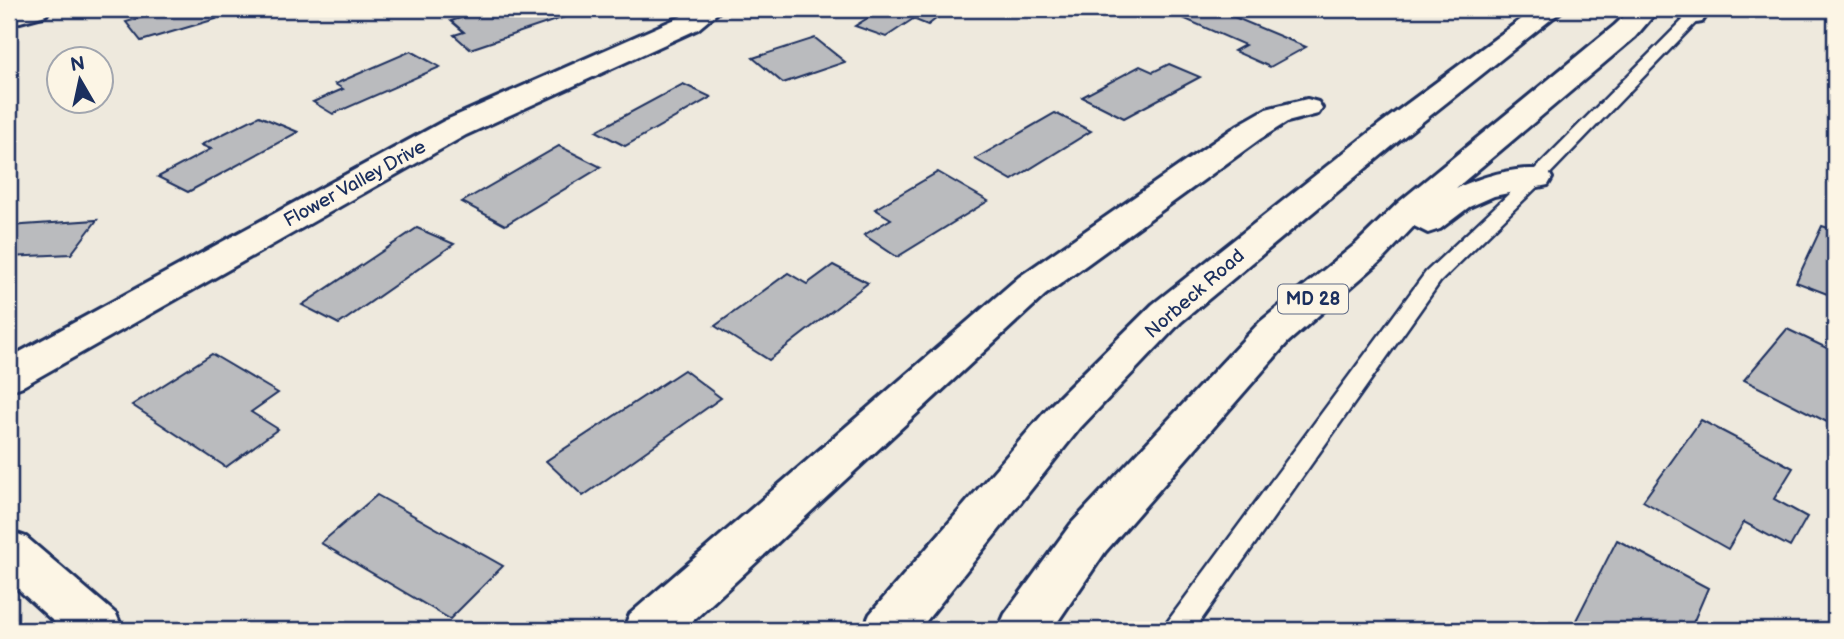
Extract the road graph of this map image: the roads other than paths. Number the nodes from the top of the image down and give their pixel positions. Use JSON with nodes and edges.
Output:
{"nodes":[{"id":1,"x":37,"y":9,"type":"edge"},
{"id":2,"x":709,"y":9,"type":"edge"},
{"id":3,"x":1550,"y":9,"type":"edge"},
{"id":4,"x":1646,"y":9,"type":"edge"},
{"id":5,"x":1694,"y":11,"type":"edge"},
{"id":6,"x":9,"y":17,"type":"edge"},
{"id":7,"x":1307,"y":108,"type":"dead end"},
{"id":8,"x":1536,"y":178,"type":"junction"},
{"id":9,"x":1370,"y":251,"type":"junction"},
{"id":10,"x":9,"y":376,"type":"edge"},
{"id":11,"x":9,"y":551,"type":"edge"},
{"id":12,"x":98,"y":630,"type":"edge"},
{"id":13,"x":648,"y":630,"type":"edge"},
{"id":14,"x":888,"y":630,"type":"edge"},
{"id":15,"x":1023,"y":630,"type":"edge"},
{"id":16,"x":1178,"y":630,"type":"edge"}],
"edges":[{"from":1,"to":6,"type":"main road"},
{"from":2,"to":10,"type":"main road","name":"Flower Valley Drive"},
{"from":3,"to":14,"type":"main road","name":"Norbeck Road"},
{"from":4,"to":9,"type":"main road","number":"MD 28"},
{"from":5,"to":8,"type":"lane"},
{"from":7,"to":13,"type":"main road"},
{"from":8,"to":9,"type":"main road"},
{"from":8,"to":16,"type":"lane"},
{"from":9,"to":15,"type":"main road","number":"MD 28"},
{"from":11,"to":12,"type":"main road"}]}
